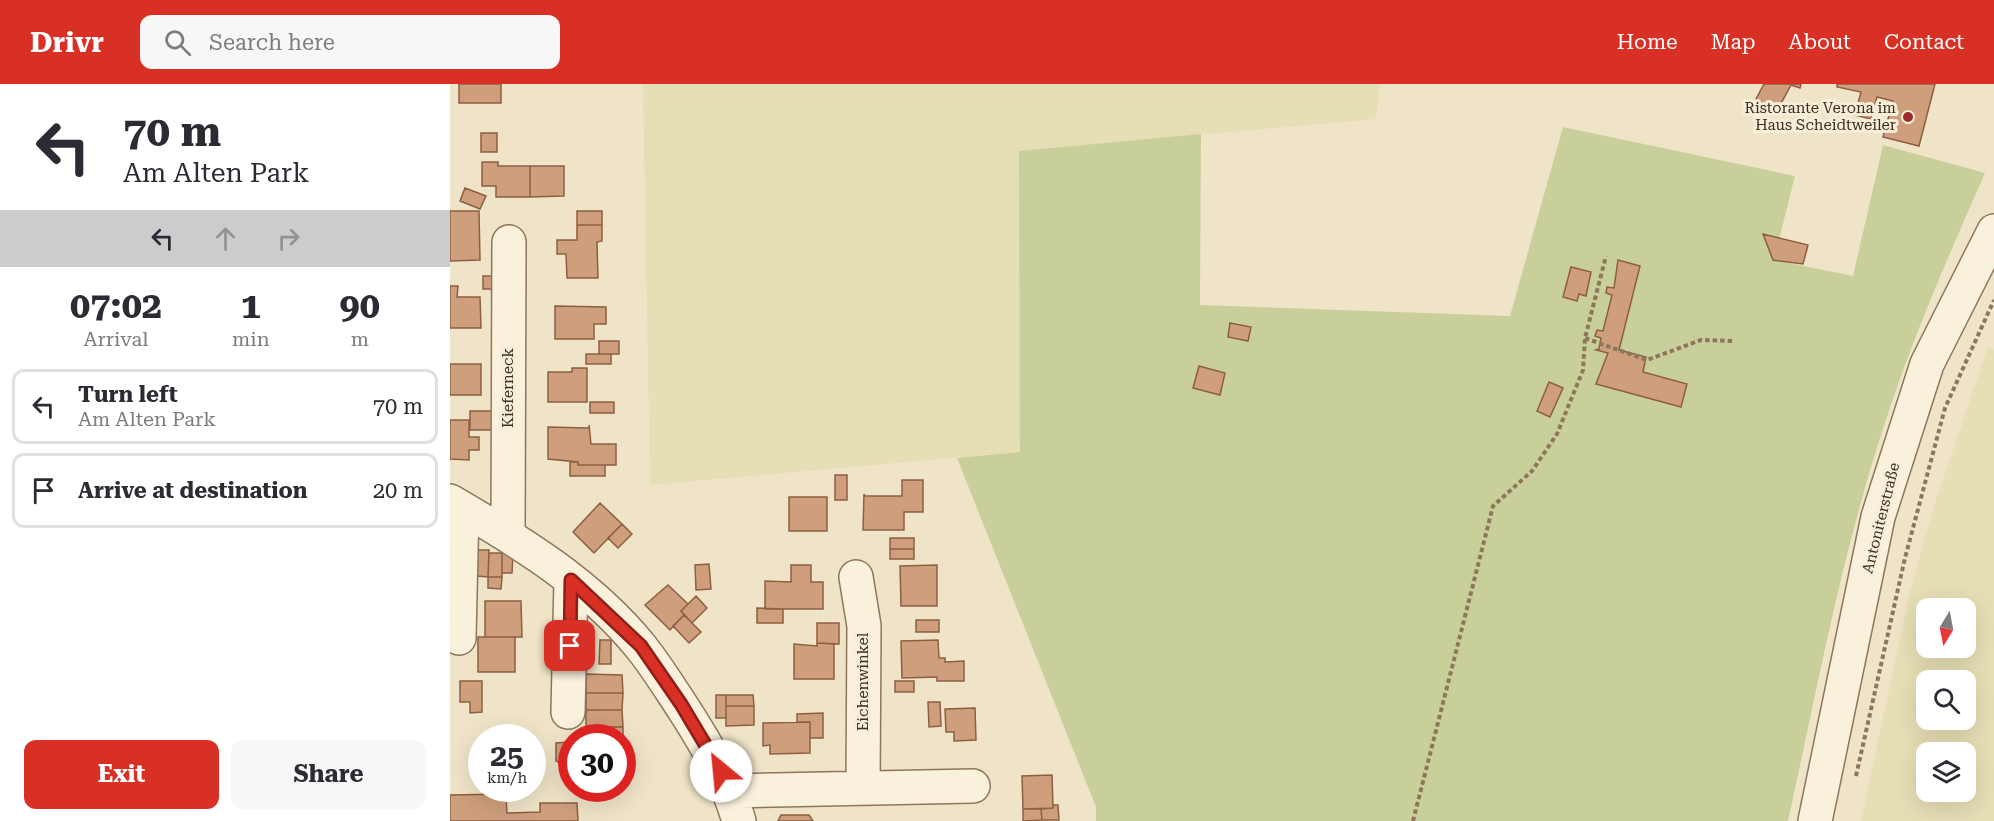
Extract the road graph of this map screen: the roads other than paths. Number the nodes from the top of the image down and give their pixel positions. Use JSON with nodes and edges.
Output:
{"nodes":[{"id":1,"x":1994,"y":231,"type":"edge"},
{"id":2,"x":509,"y":242,"type":"dead end"},
{"id":3,"x":456,"y":505,"type":"edge"},
{"id":4,"x":508,"y":533,"type":"junction"},
{"id":5,"x":856,"y":577,"type":"dead end"},
{"id":6,"x":571,"y":580,"type":"junction"},
{"id":7,"x":459,"y":638,"type":"dead end"},
{"id":8,"x":568,"y":712,"type":"dead end"},
{"id":9,"x":973,"y":786,"type":"dead end"},
{"id":10,"x":863,"y":788,"type":"junction"},
{"id":11,"x":734,"y":806,"type":"edge"},
{"id":12,"x":1815,"y":821,"type":"edge"}],
"edges":[{"from":1,"to":12,"type":"street","name":"Antoniterstraße"},
{"from":2,"to":4,"type":"street","name":"Kieferneck"},
{"from":3,"to":4,"type":"street"},
{"from":3,"to":7,"type":"street"},
{"from":4,"to":6,"type":"street"},
{"from":5,"to":10,"type":"street","name":"Eichenwinkel"},
{"from":6,"to":8,"type":"street"},
{"from":6,"to":11,"type":"street"},
{"from":9,"to":10,"type":"street"},
{"from":10,"to":11,"type":"street"}]}
